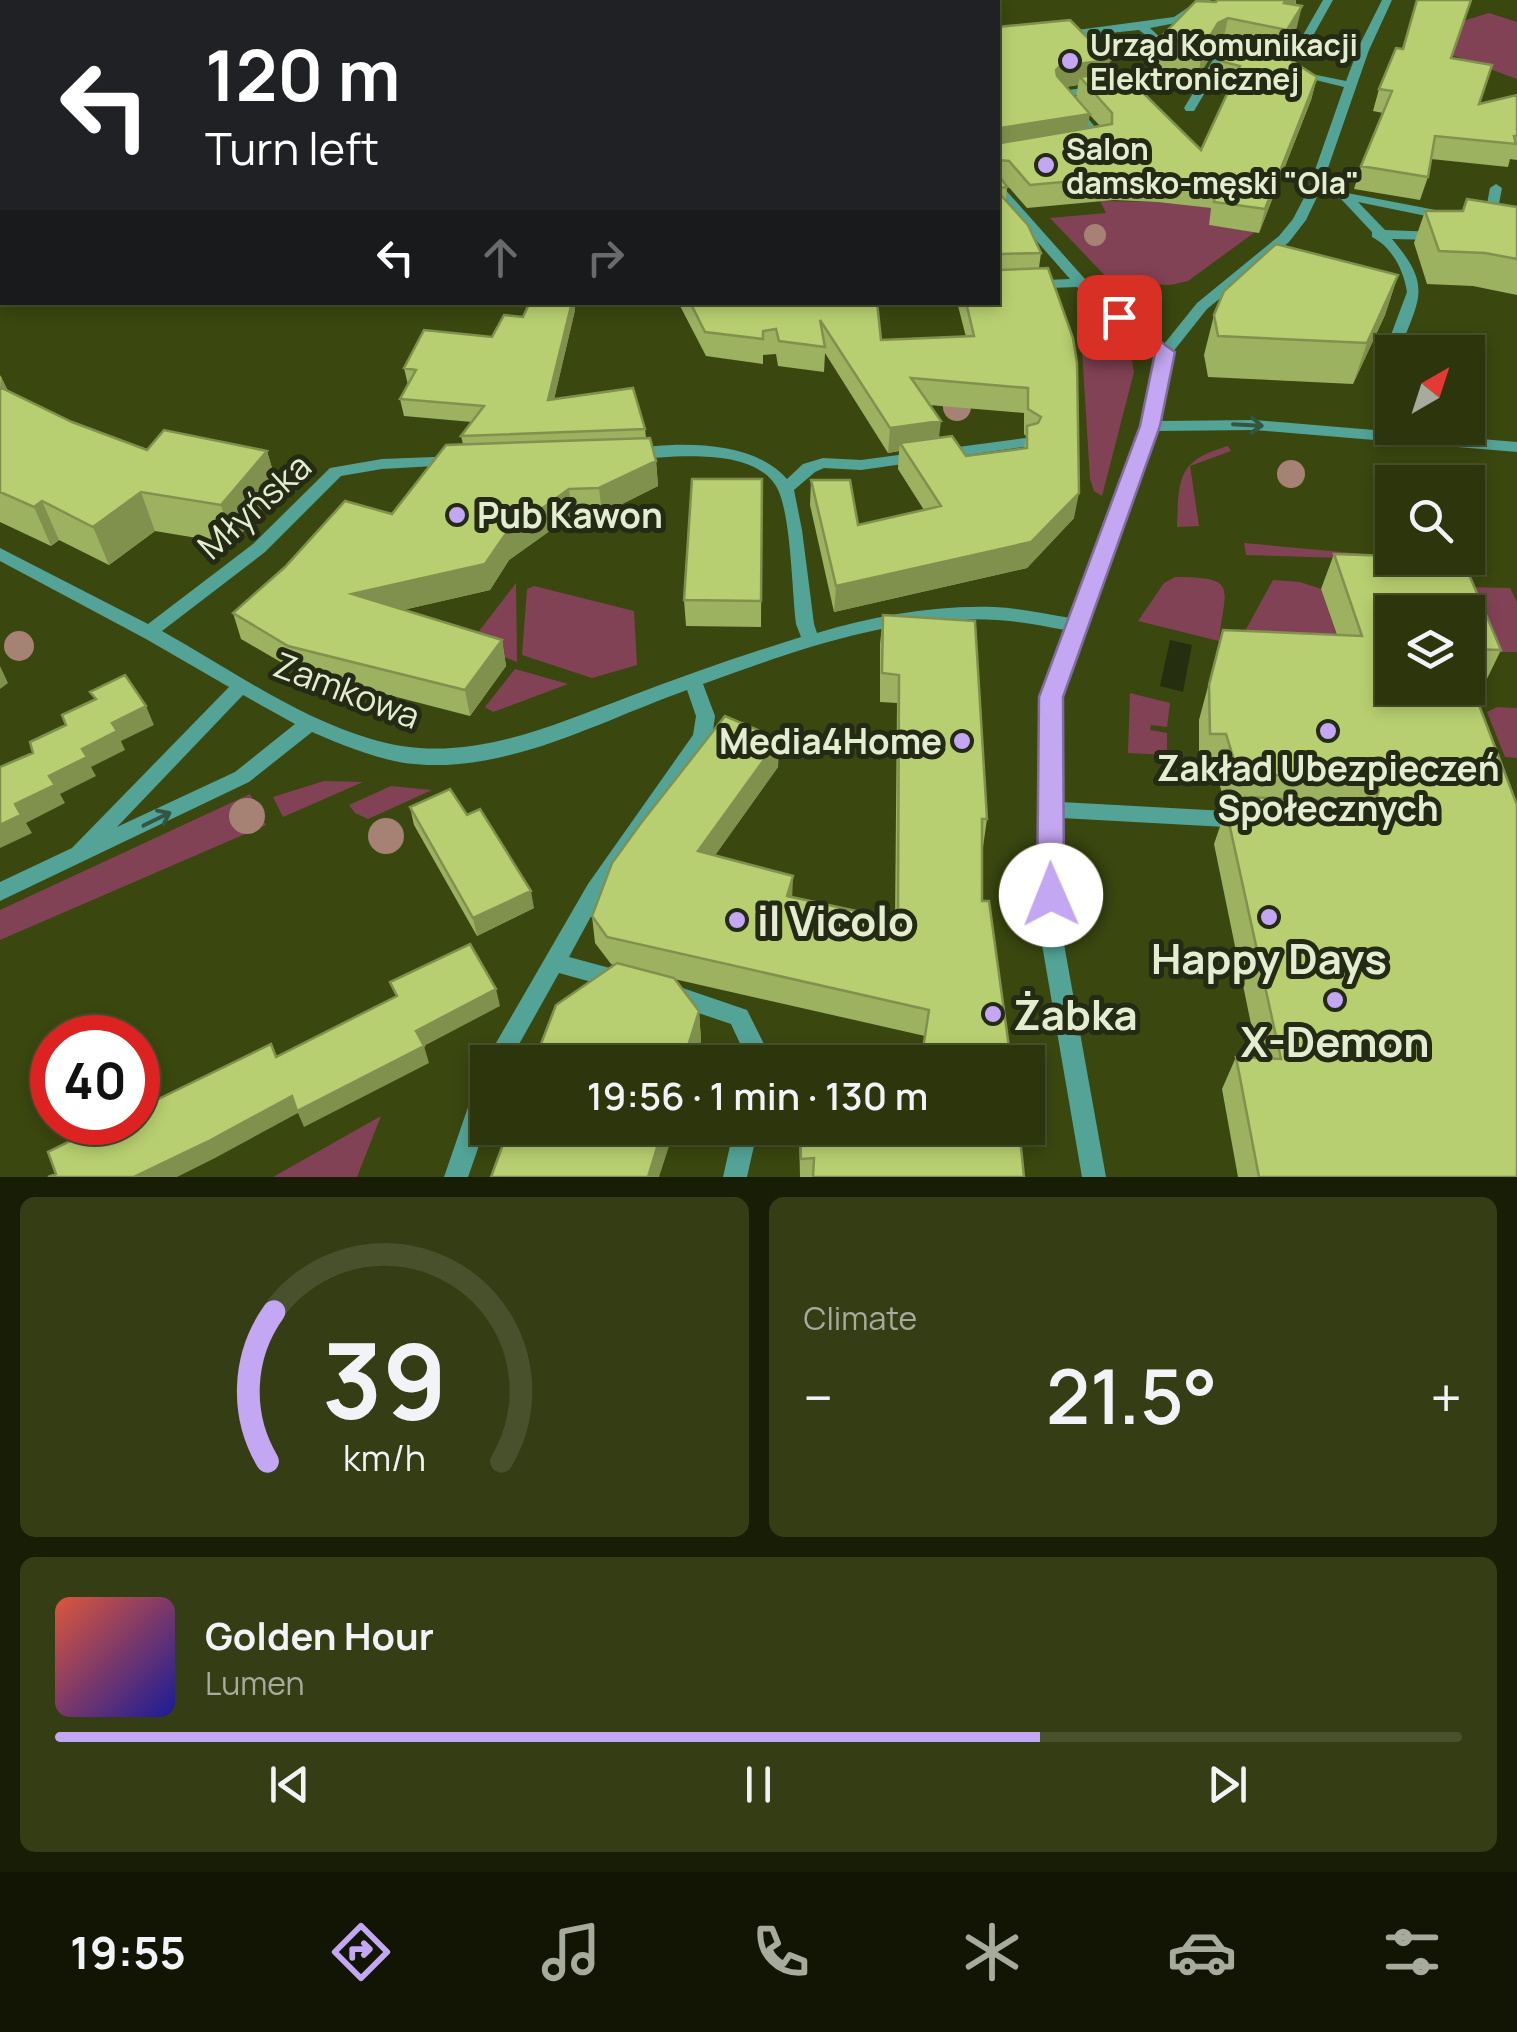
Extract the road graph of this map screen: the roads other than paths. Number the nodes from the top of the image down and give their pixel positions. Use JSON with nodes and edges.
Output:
{"nodes":[{"id":1,"x":1206,"y":0,"type":"edge"},
{"id":2,"x":1328,"y":0,"type":"edge"},
{"id":3,"x":1386,"y":0,"type":"edge"},
{"id":4,"x":1142,"y":26,"type":"junction"},
{"id":5,"x":1056,"y":36,"type":"edge"},
{"id":6,"x":1162,"y":46,"type":"dead end"},
{"id":7,"x":1363,"y":50,"type":"junction"},
{"id":8,"x":1256,"y":66,"type":"edge"},
{"id":9,"x":1274,"y":70,"type":"edge"},
{"id":10,"x":1150,"y":82,"type":"dead end"},
{"id":11,"x":1350,"y":85,"type":"junction"},
{"id":12,"x":1190,"y":108,"type":"dead end"},
{"id":13,"x":1082,"y":144,"type":"edge"},
{"id":14,"x":1496,"y":188,"type":"dead end"},
{"id":15,"x":1314,"y":190,"type":"junction"},
{"id":16,"x":1000,"y":192,"type":"edge"},
{"id":17,"x":1346,"y":198,"type":"junction"},
{"id":18,"x":1461,"y":218,"type":"junction"},
{"id":19,"x":1499,"y":223,"type":"junction"},
{"id":20,"x":1517,"y":225,"type":"edge"},
{"id":21,"x":1377,"y":234,"type":"junction"},
{"id":22,"x":1079,"y":283,"type":"junction"},
{"id":23,"x":1000,"y":286,"type":"edge"},
{"id":24,"x":1398,"y":335,"type":"edge"},
{"id":25,"x":1165,"y":352,"type":"junction"},
{"id":26,"x":1150,"y":426,"type":"junction"},
{"id":27,"x":1025,"y":443,"type":"edge"},
{"id":28,"x":1517,"y":447,"type":"edge"},
{"id":29,"x":612,"y":455,"type":"edge"},
{"id":30,"x":466,"y":460,"type":"edge"},
{"id":31,"x":786,"y":488,"type":"junction"},
{"id":32,"x":0,"y":554,"type":"edge"},
{"id":33,"x":1075,"y":624,"type":"junction"},
{"id":34,"x":149,"y":632,"type":"junction"},
{"id":35,"x":812,"y":642,"type":"junction"},
{"id":36,"x":692,"y":681,"type":"junction"},
{"id":37,"x":240,"y":687,"type":"junction"},
{"id":38,"x":312,"y":722,"type":"junction"},
{"id":39,"x":1050,"y":809,"type":"junction"},
{"id":40,"x":1273,"y":822,"type":"edge"},
{"id":41,"x":70,"y":862,"type":"junction"},
{"id":42,"x":0,"y":892,"type":"edge"},
{"id":43,"x":552,"y":962,"type":"junction"},
{"id":44,"x":506,"y":1045,"type":"edge"},
{"id":45,"x":753,"y":1045,"type":"edge"},
{"id":46,"x":470,"y":1136,"type":"edge"},
{"id":47,"x":742,"y":1145,"type":"edge"},
{"id":48,"x":456,"y":1177,"type":"edge"},
{"id":49,"x":735,"y":1177,"type":"edge"},
{"id":50,"x":1094,"y":1177,"type":"edge"}],
"edges":[{"from":1,"to":4,"type":"street"},
{"from":2,"to":7,"type":"street"},
{"from":3,"to":7,"type":"street"},
{"from":4,"to":5,"type":"street"},
{"from":4,"to":6,"type":"street"},
{"from":7,"to":11,"type":"street"},
{"from":8,"to":12,"type":"street"},
{"from":9,"to":11,"type":"street"},
{"from":10,"to":13,"type":"street"},
{"from":11,"to":15,"type":"street"},
{"from":14,"to":19,"type":"street"},
{"from":15,"to":17,"type":"street"},
{"from":15,"to":25,"type":"street"},
{"from":16,"to":22,"type":"street"},
{"from":17,"to":18,"type":"street"},
{"from":17,"to":21,"type":"street"},
{"from":18,"to":19,"type":"street"},
{"from":18,"to":21,"type":"street"},
{"from":19,"to":20,"type":"street"},
{"from":21,"to":24,"type":"street"},
{"from":22,"to":23,"type":"street"},
{"from":22,"to":25,"type":"street"},
{"from":25,"to":26,"type":"street"},
{"from":26,"to":28,"type":"street","one_way":true},
{"from":26,"to":33,"type":"street"},
{"from":27,"to":31,"type":"street"},
{"from":29,"to":31,"type":"street"},
{"from":30,"to":34,"type":"street","name":"Młyńska"},
{"from":31,"to":35,"type":"street"},
{"from":32,"to":34,"type":"street","name":"Zamkowa"},
{"from":33,"to":35,"type":"street","name":"Zamkowa"},
{"from":33,"to":39,"type":"street"},
{"from":34,"to":37,"type":"street","name":"Zamkowa"},
{"from":35,"to":36,"type":"street","name":"Zamkowa"},
{"from":36,"to":38,"type":"street","name":"Zamkowa"},
{"from":36,"to":43,"type":"street"},
{"from":37,"to":38,"type":"street","name":"Zamkowa"},
{"from":37,"to":41,"type":"street"},
{"from":41,"to":38,"type":"street","one_way":true},
{"from":39,"to":40,"type":"street"},
{"from":39,"to":50,"type":"street"},
{"from":41,"to":42,"type":"street"},
{"from":43,"to":44,"type":"street"},
{"from":43,"to":45,"type":"street"},
{"from":46,"to":48,"type":"street"},
{"from":47,"to":49,"type":"street"}]}
